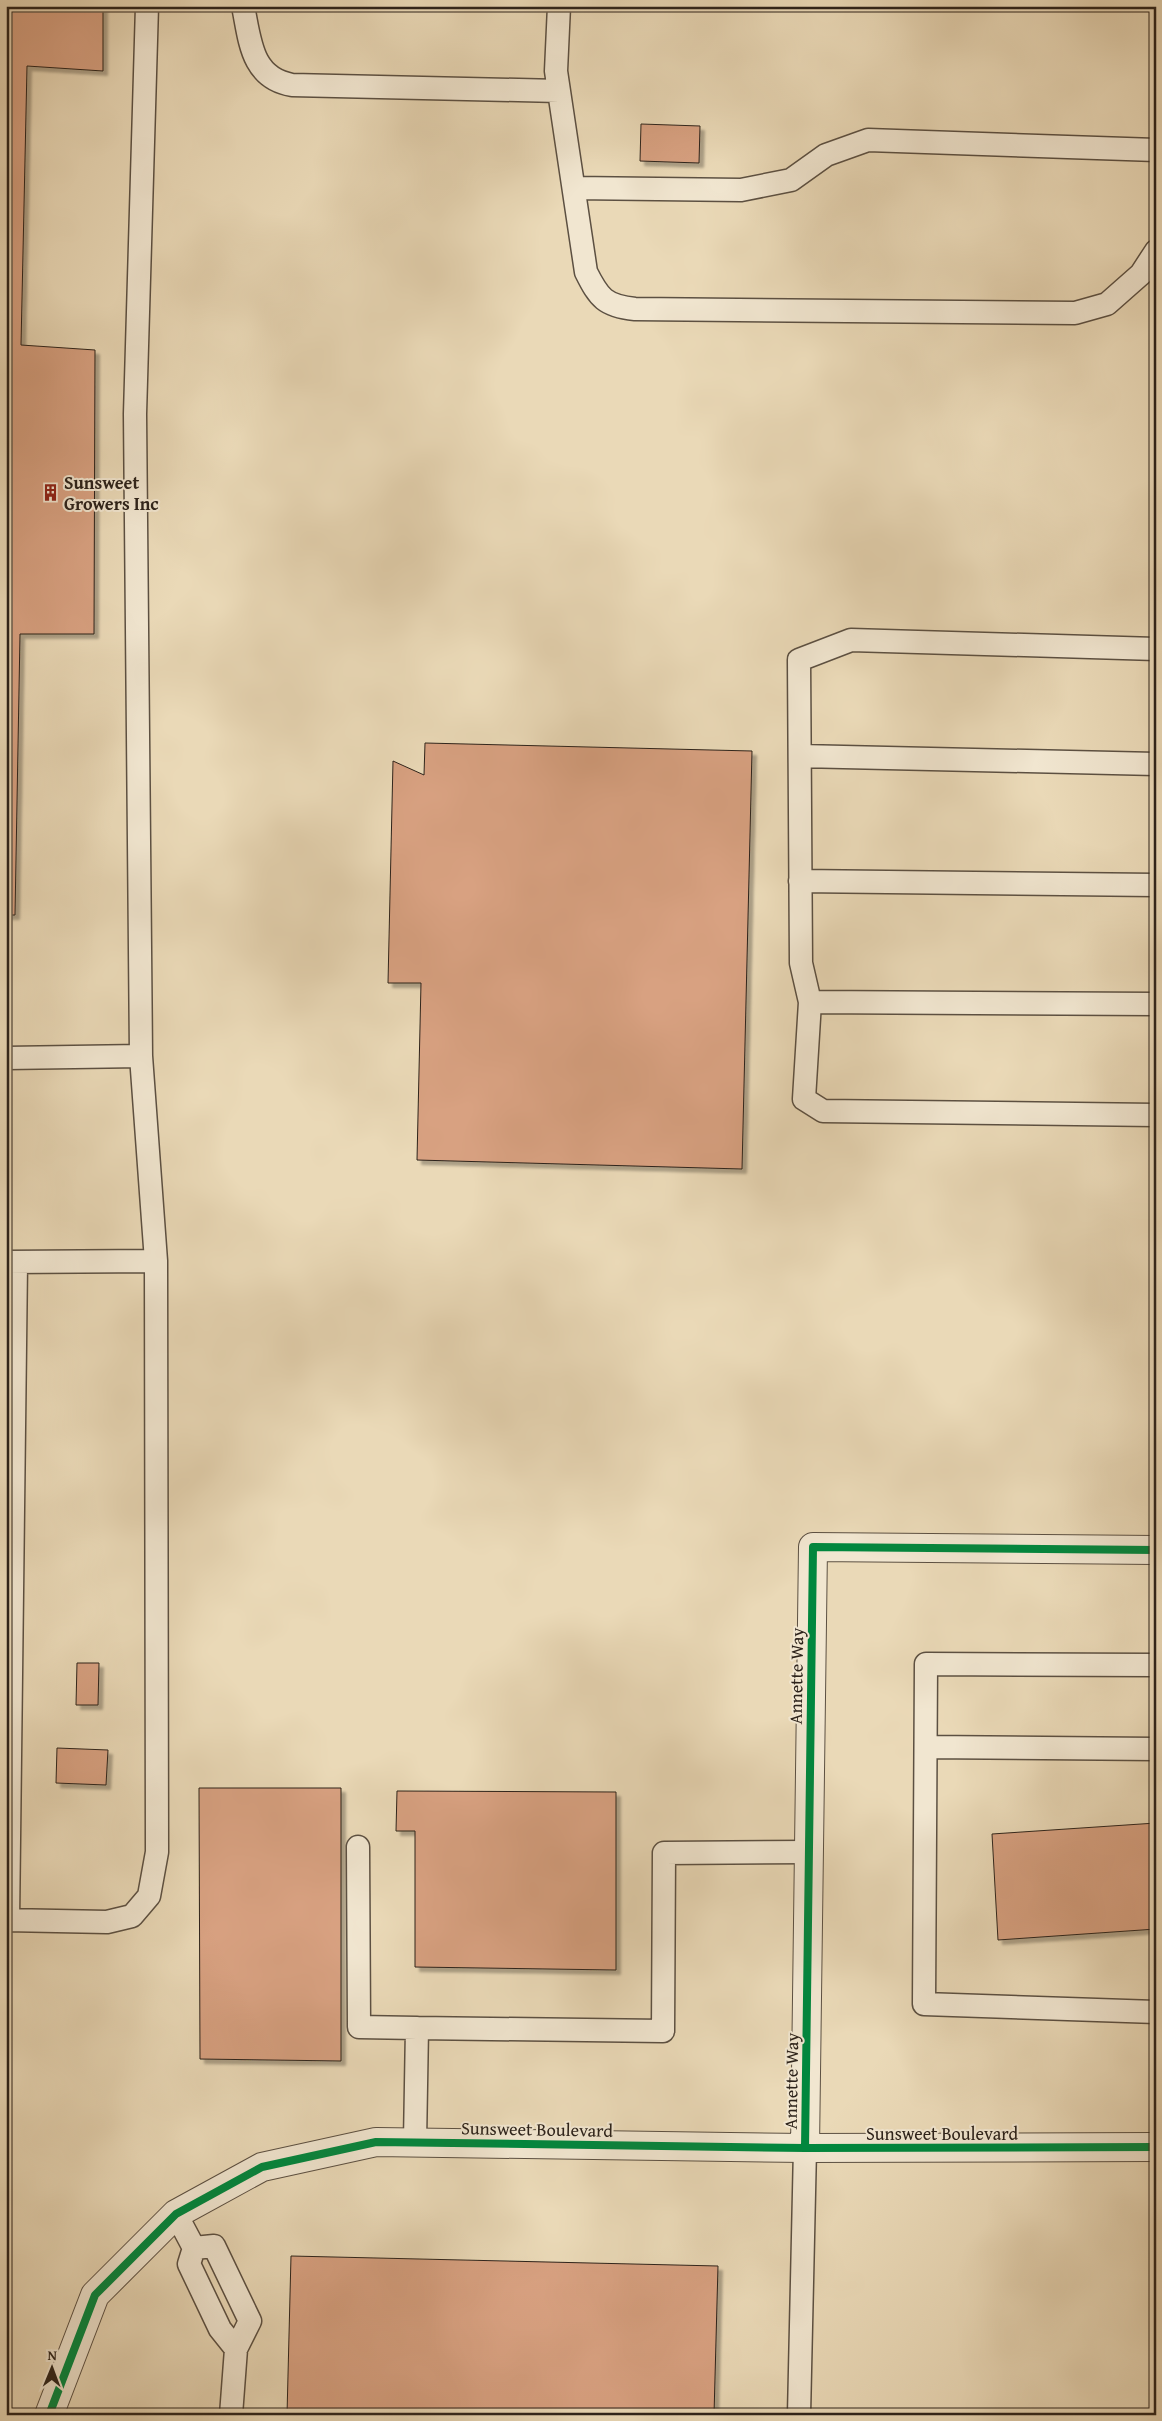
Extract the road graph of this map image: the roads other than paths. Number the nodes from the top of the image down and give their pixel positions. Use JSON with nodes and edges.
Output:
{"nodes":[{"id":1,"x":148,"y":6,"type":"edge"},
{"id":2,"x":242,"y":6,"type":"edge"},
{"id":3,"x":558,"y":6,"type":"edge"},
{"id":4,"x":560,"y":91,"type":"junction"},
{"id":5,"x":1156,"y":150,"type":"edge"},
{"id":6,"x":574,"y":188,"type":"junction"},
{"id":7,"x":1156,"y":251,"type":"edge"},
{"id":8,"x":1156,"y":650,"type":"edge"},
{"id":9,"x":800,"y":756,"type":"junction"},
{"id":10,"x":1156,"y":764,"type":"edge"},
{"id":11,"x":800,"y":881,"type":"junction"},
{"id":12,"x":1156,"y":885,"type":"edge"},
{"id":13,"x":810,"y":1002,"type":"junction"},
{"id":14,"x":1156,"y":1004,"type":"edge"},
{"id":15,"x":141,"y":1056,"type":"junction"},
{"id":16,"x":6,"y":1058,"type":"edge"},
{"id":17,"x":1156,"y":1115,"type":"edge"},
{"id":18,"x":156,"y":1260,"type":"junction"},
{"id":19,"x":11,"y":1262,"type":"edge"},
{"id":20,"x":1156,"y":1550,"type":"edge"},
{"id":21,"x":1156,"y":1664,"type":"edge"},
{"id":22,"x":926,"y":1747,"type":"junction"},
{"id":23,"x":1156,"y":1749,"type":"edge"},
{"id":24,"x":358,"y":1847,"type":"dead end"},
{"id":25,"x":809,"y":1852,"type":"junction"},
{"id":26,"x":7,"y":1920,"type":"edge"},
{"id":27,"x":1156,"y":2012,"type":"edge"},
{"id":28,"x":417,"y":2028,"type":"junction"},
{"id":29,"x":415,"y":2142,"type":"junction"},
{"id":30,"x":1156,"y":2147,"type":"edge"},
{"id":31,"x":805,"y":2148,"type":"junction"},
{"id":32,"x":1109,"y":2148,"type":"junction"},
{"id":33,"x":1156,"y":2156,"type":"edge"},
{"id":34,"x":176,"y":2214,"type":"junction"},
{"id":35,"x":194,"y":2248,"type":"junction"},
{"id":36,"x":236,"y":2349,"type":"junction"},
{"id":37,"x":49,"y":2415,"type":"edge"},
{"id":38,"x":231,"y":2415,"type":"edge"},
{"id":39,"x":799,"y":2415,"type":"edge"}],
"edges":[{"from":1,"to":15,"type":"lane"},
{"from":2,"to":4,"type":"lane"},
{"from":3,"to":4,"type":"lane"},
{"from":4,"to":6,"type":"lane"},
{"from":5,"to":6,"type":"lane"},
{"from":6,"to":7,"type":"lane"},
{"from":8,"to":9,"type":"lane"},
{"from":9,"to":10,"type":"lane"},
{"from":9,"to":11,"type":"lane"},
{"from":11,"to":12,"type":"lane"},
{"from":11,"to":13,"type":"lane"},
{"from":13,"to":14,"type":"lane"},
{"from":13,"to":17,"type":"lane"},
{"from":15,"to":16,"type":"lane"},
{"from":15,"to":18,"type":"lane"},
{"from":18,"to":19,"type":"lane"},
{"from":18,"to":26,"type":"lane"},
{"from":19,"to":26,"type":"lane"},
{"from":20,"to":25,"type":"street","name":"Annette Way"},
{"from":21,"to":22,"type":"lane"},
{"from":22,"to":23,"type":"lane"},
{"from":22,"to":27,"type":"lane"},
{"from":24,"to":28,"type":"lane"},
{"from":25,"to":28,"type":"lane"},
{"from":25,"to":31,"type":"street","name":"Annette Way"},
{"from":28,"to":29,"type":"lane"},
{"from":29,"to":31,"type":"street","name":"Sunsweet Boulevard"},
{"from":29,"to":34,"type":"street","name":"Sunsweet Boulevard"},
{"from":30,"to":32,"type":"street","name":"Sunsweet Boulevard"},
{"from":31,"to":32,"type":"street","name":"Sunsweet Boulevard"},
{"from":31,"to":39,"type":"lane"},
{"from":32,"to":33,"type":"street","name":"Sunsweet Boulevard"},
{"from":34,"to":35,"type":"lane"},
{"from":34,"to":37,"type":"street","name":"Sunsweet Boulevard"},
{"from":35,"to":36,"type":"lane"},
{"from":35,"to":36,"type":"lane"},
{"from":36,"to":38,"type":"lane"}]}
